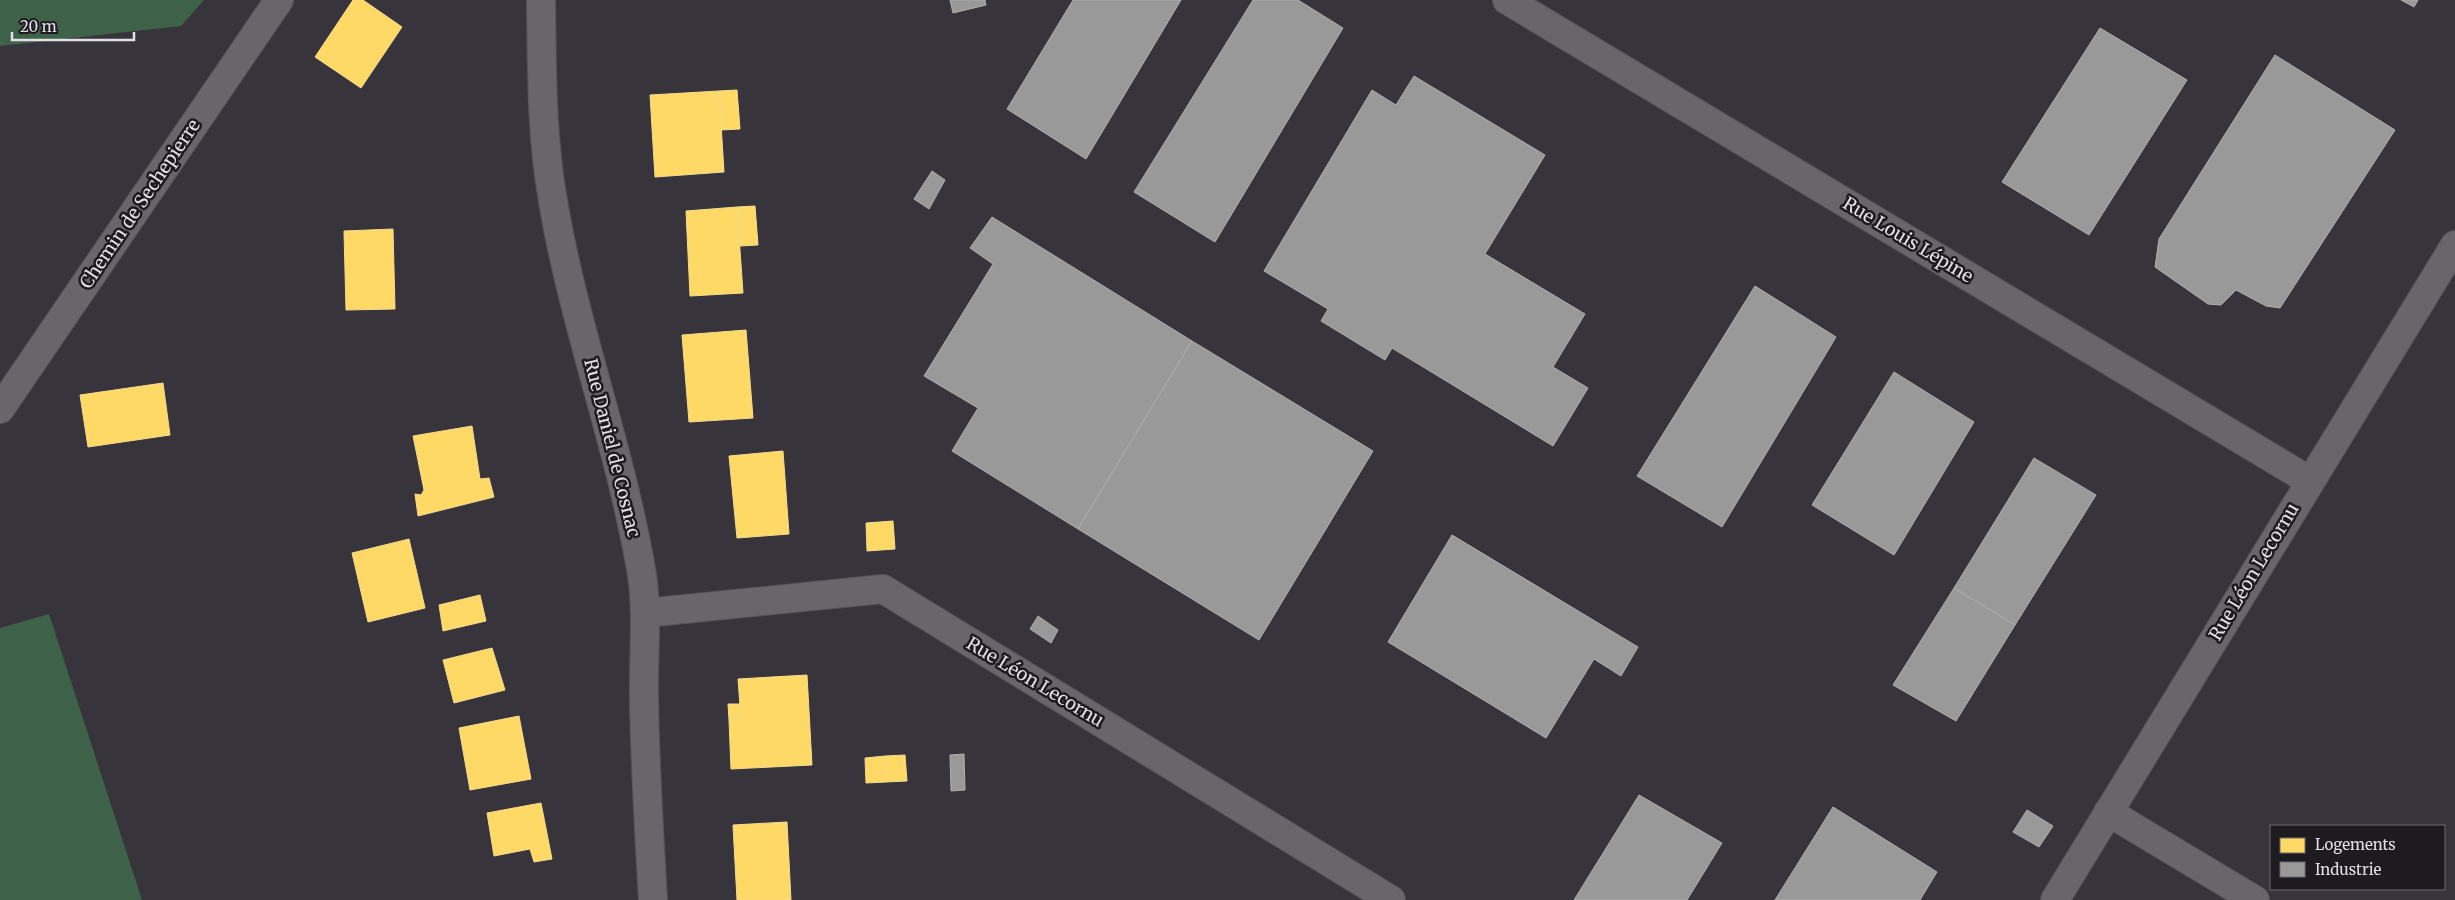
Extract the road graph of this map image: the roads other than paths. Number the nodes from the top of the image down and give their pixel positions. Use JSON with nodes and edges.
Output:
{"nodes":[{"id":1,"x":279,"y":0,"type":"edge"},
{"id":2,"x":541,"y":0,"type":"edge"},
{"id":3,"x":1507,"y":0,"type":"edge"},
{"id":4,"x":2455,"y":245,"type":"edge"},
{"id":5,"x":0,"y":408,"type":"edge"},
{"id":6,"x":2310,"y":481,"type":"junction"},
{"id":7,"x":645,"y":612,"type":"junction"},
{"id":8,"x":2108,"y":812,"type":"junction"},
{"id":9,"x":653,"y":900,"type":"edge"},
{"id":10,"x":1391,"y":900,"type":"edge"},
{"id":11,"x":2055,"y":900,"type":"edge"},
{"id":12,"x":2255,"y":900,"type":"edge"}],
"edges":[{"from":1,"to":5,"type":"street","name":"Chemin de Sechepierre"},
{"from":2,"to":7,"type":"street","name":"Rue Daniel de Cosnac"},
{"from":3,"to":6,"type":"street","name":"Rue Louis Lépine"},
{"from":4,"to":6,"type":"street","name":"Rue Léon Lecornu"},
{"from":6,"to":8,"type":"street","name":"Rue Léon Lecornu"},
{"from":7,"to":9,"type":"street","name":"Rue Daniel de Cosnac"},
{"from":7,"to":10,"type":"street","name":"Rue Léon Lecornu"},
{"from":8,"to":11,"type":"street","name":"Rue Léon Lecornu"},
{"from":8,"to":12,"type":"street"}]}
